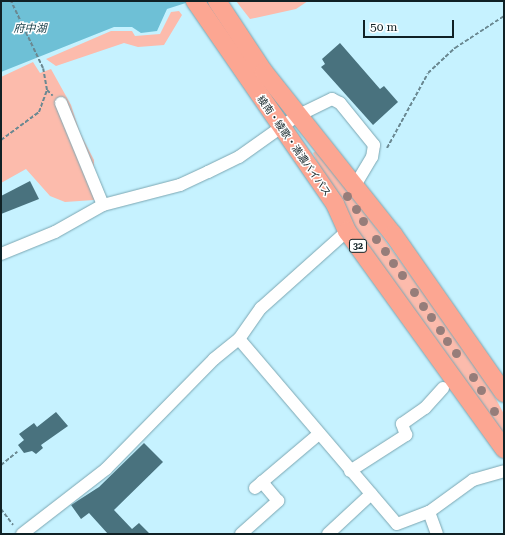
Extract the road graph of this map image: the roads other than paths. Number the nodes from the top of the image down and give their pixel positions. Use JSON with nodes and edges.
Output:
{"nodes":[{"id":1,"x":195,"y":1,"type":"edge"},
{"id":2,"x":217,"y":1,"type":"edge"},
{"id":3,"x":61,"y":103,"type":"dead end"},
{"id":4,"x":297,"y":116,"type":"junction"},
{"id":5,"x":280,"y":128,"type":"junction"},
{"id":6,"x":355,"y":185,"type":"junction"},
{"id":7,"x":103,"y":206,"type":"junction"},
{"id":8,"x":347,"y":231,"type":"junction"},
{"id":9,"x":1,"y":254,"type":"edge"},
{"id":10,"x":239,"y":339,"type":"junction"},
{"id":11,"x":443,"y":388,"type":"dead end"},
{"id":12,"x":504,"y":393,"type":"edge"},
{"id":13,"x":319,"y":434,"type":"junction"},
{"id":14,"x":504,"y":449,"type":"edge"},
{"id":15,"x":350,"y":471,"type":"junction"},
{"id":16,"x":504,"y":471,"type":"edge"},
{"id":17,"x":371,"y":494,"type":"junction"},
{"id":18,"x":429,"y":512,"type":"junction"},
{"id":19,"x":19,"y":531,"type":"edge"},
{"id":20,"x":241,"y":534,"type":"edge"},
{"id":21,"x":328,"y":534,"type":"edge"},
{"id":22,"x":436,"y":534,"type":"edge"}],
"edges":[{"from":1,"to":5,"type":"highway","name":"綾南・綾歌・満濃バイパス","number":"32"},
{"from":2,"to":4,"type":"highway","name":"綾南・綾歌・満濃バイパス"},
{"from":3,"to":7,"type":"street"},
{"from":4,"to":5,"type":"street"},
{"from":4,"to":6,"type":"highway","name":"綾南・綾歌・満濃バイパス"},
{"from":4,"to":6,"type":"street"},
{"from":5,"to":7,"type":"street"},
{"from":5,"to":8,"type":"highway","name":"綾南・綾歌・満濃バイパス","number":"32"},
{"from":6,"to":12,"type":"highway","name":"綾南・綾歌・満濃バイパス"},
{"from":7,"to":9,"type":"street"},
{"from":8,"to":10,"type":"street"},
{"from":8,"to":14,"type":"highway","name":"綾南・綾歌・満濃バイパス","number":"32"},
{"from":10,"to":13,"type":"street"},
{"from":10,"to":19,"type":"street"},
{"from":11,"to":15,"type":"street"},
{"from":13,"to":15,"type":"street"},
{"from":13,"to":20,"type":"street"},
{"from":15,"to":17,"type":"street"},
{"from":16,"to":18,"type":"street"},
{"from":17,"to":18,"type":"street"},
{"from":17,"to":21,"type":"street"},
{"from":18,"to":22,"type":"street"}]}
